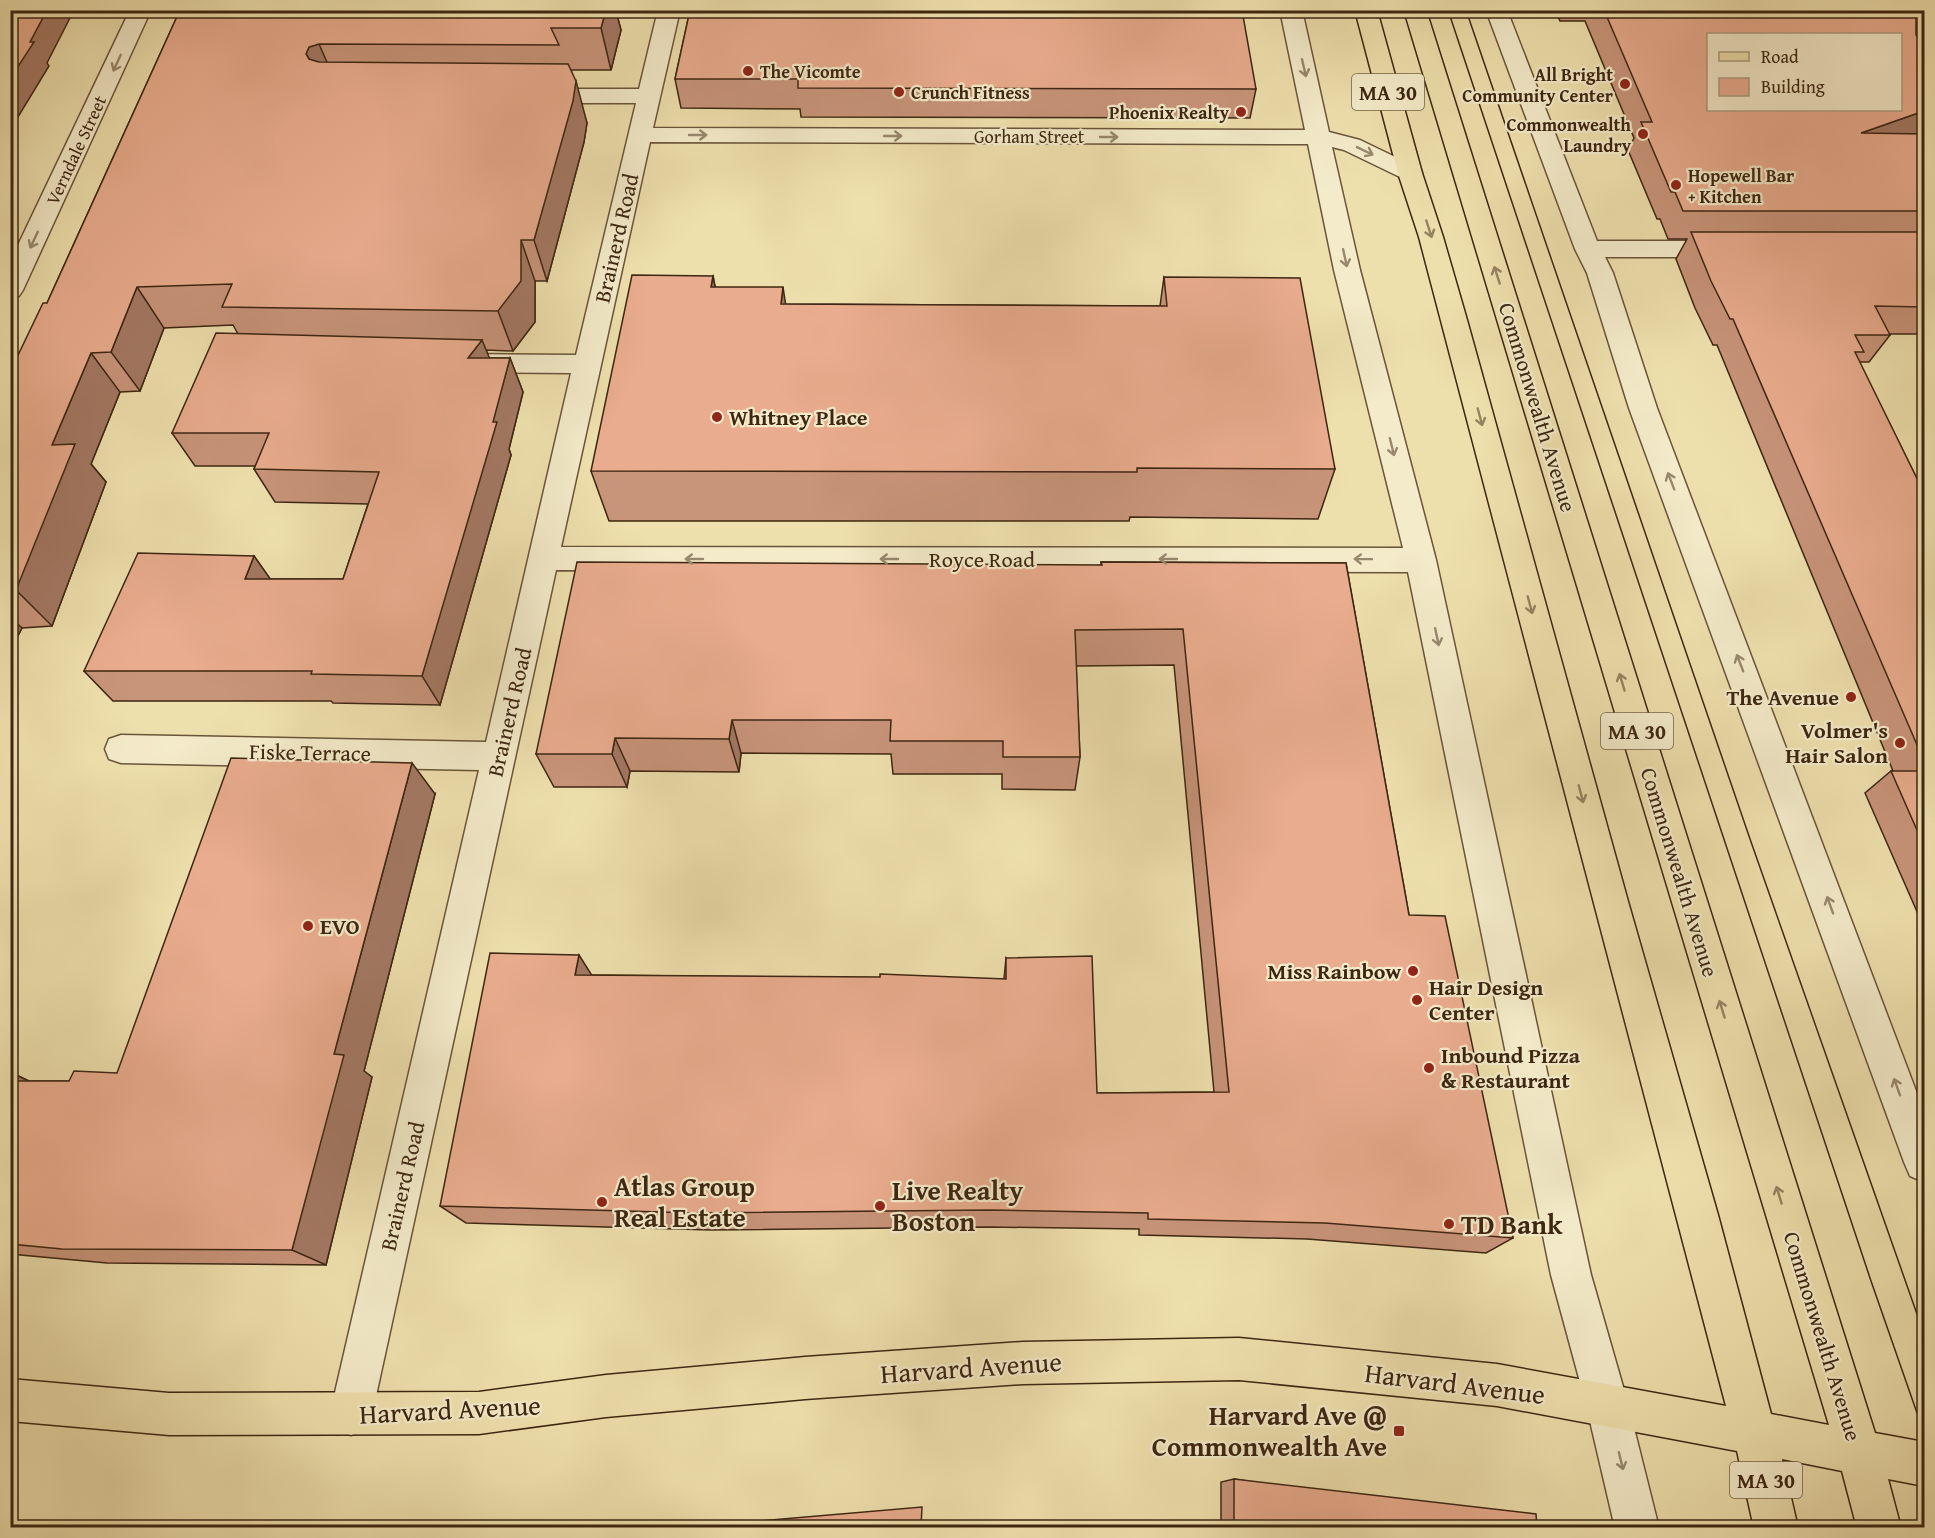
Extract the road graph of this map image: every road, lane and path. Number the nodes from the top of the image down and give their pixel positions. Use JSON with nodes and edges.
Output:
{"nodes":[{"id":1,"x":141,"y":10,"type":"edge"},
{"id":2,"x":669,"y":10,"type":"edge"},
{"id":3,"x":1291,"y":10,"type":"edge"},
{"id":4,"x":1366,"y":10,"type":"edge"},
{"id":5,"x":1415,"y":10,"type":"edge"},
{"id":6,"x":1496,"y":10,"type":"edge"},
{"id":7,"x":515,"y":96,"type":"edge"},
{"id":8,"x":648,"y":96,"type":"junction"},
{"id":9,"x":639,"y":135,"type":"junction"},
{"id":10,"x":1320,"y":137,"type":"junction"},
{"id":11,"x":1410,"y":173,"type":"junction"},
{"id":12,"x":1588,"y":249,"type":"junction"},
{"id":13,"x":1752,"y":249,"type":"edge"},
{"id":14,"x":10,"y":290,"type":"edge"},
{"id":15,"x":442,"y":362,"type":"edge"},
{"id":16,"x":588,"y":364,"type":"junction"},
{"id":17,"x":543,"y":558,"type":"junction"},
{"id":18,"x":1421,"y":560,"type":"junction"},
{"id":19,"x":120,"y":748,"type":"dead end"},
{"id":20,"x":499,"y":756,"type":"junction"},
{"id":21,"x":1924,"y":1162,"type":"edge"},
{"id":22,"x":10,"y":1400,"type":"edge"},
{"id":23,"x":1607,"y":1404,"type":"junction"},
{"id":24,"x":351,"y":1414,"type":"junction"},
{"id":25,"x":1755,"y":1432,"type":"junction"},
{"id":26,"x":1859,"y":1452,"type":"junction"},
{"id":27,"x":1924,"y":1464,"type":"edge"},
{"id":28,"x":1637,"y":1527,"type":"edge"},
{"id":29,"x":1776,"y":1527,"type":"edge"},
{"id":30,"x":1879,"y":1527,"type":"edge"}],
"edges":[{"from":1,"to":14,"type":"street","name":"Verndale Street","one_way":true},
{"from":2,"to":8,"type":"street","name":"Brainerd Road"},
{"from":3,"to":10,"type":"street","one_way":true},
{"from":4,"to":11,"type":"main road","number":"MA 30"},
{"from":26,"to":5,"type":"main road","name":"Commonwealth Avenue","number":"MA 30","one_way":true},
{"from":6,"to":12,"type":"street"},
{"from":7,"to":8,"type":"street"},
{"from":8,"to":9,"type":"street","name":"Brainerd Road"},
{"from":9,"to":10,"type":"street","name":"Gorham Street","one_way":true},
{"from":9,"to":16,"type":"street","name":"Brainerd Road"},
{"from":10,"to":11,"type":"street","name":"Gorham Street","one_way":true},
{"from":10,"to":18,"type":"street","one_way":true},
{"from":11,"to":25,"type":"main road","number":"MA 30","one_way":true},
{"from":12,"to":13,"type":"street"},
{"from":21,"to":12,"type":"street","one_way":true},
{"from":15,"to":16,"type":"street"},
{"from":16,"to":17,"type":"street","name":"Brainerd Road"},
{"from":18,"to":17,"type":"street","name":"Royce Road","one_way":true},
{"from":17,"to":20,"type":"street","name":"Brainerd Road"},
{"from":18,"to":23,"type":"street","one_way":true},
{"from":19,"to":20,"type":"street","name":"Fiske Terrace"},
{"from":20,"to":24,"type":"street","name":"Brainerd Road"},
{"from":22,"to":24,"type":"main road","name":"Harvard Avenue"},
{"from":23,"to":24,"type":"main road","name":"Harvard Avenue"},
{"from":23,"to":25,"type":"main road","name":"Harvard Avenue"},
{"from":23,"to":28,"type":"street","one_way":true},
{"from":25,"to":26,"type":"main road","name":"Harvard Avenue"},
{"from":25,"to":29,"type":"main road","number":"MA 30"},
{"from":26,"to":27,"type":"main road","name":"Harvard Avenue"},
{"from":26,"to":30,"type":"main road","name":"Commonwealth Avenue","number":"MA 30"}]}
